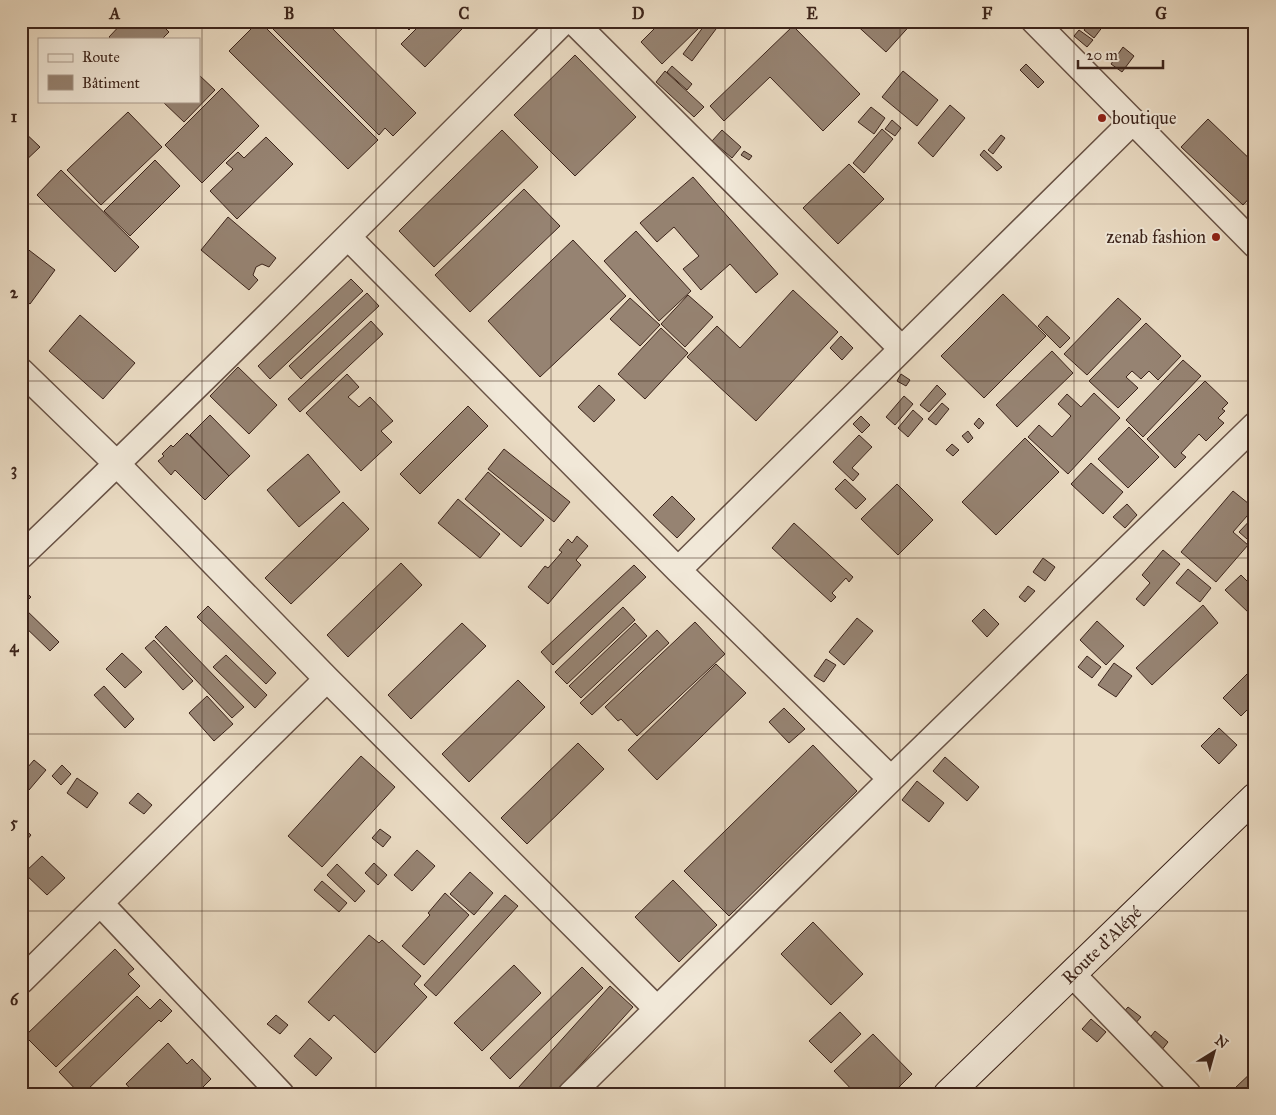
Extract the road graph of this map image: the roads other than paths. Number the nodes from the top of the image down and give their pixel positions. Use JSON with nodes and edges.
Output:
{"nodes":[{"id":1,"x":564,"y":21,"type":"edge"},
{"id":2,"x":574,"y":21,"type":"edge"},
{"id":3,"x":1034,"y":21,"type":"edge"},
{"id":4,"x":1133,"y":121,"type":"junction"},
{"id":5,"x":348,"y":237,"type":"junction"},
{"id":6,"x":1255,"y":245,"type":"edge"},
{"id":7,"x":902,"y":349,"type":"junction"},
{"id":8,"x":21,"y":371,"type":"edge"},
{"id":9,"x":1255,"y":425,"type":"edge"},
{"id":10,"x":117,"y":464,"type":"junction"},
{"id":11,"x":21,"y":556,"type":"edge"},
{"id":12,"x":678,"y":570,"type":"junction"},
{"id":13,"x":327,"y":679,"type":"junction"},
{"id":14,"x":891,"y":779,"type":"junction"},
{"id":15,"x":1255,"y":797,"type":"edge"},
{"id":16,"x":100,"y":903,"type":"junction"},
{"id":17,"x":1072,"y":974,"type":"junction"},
{"id":18,"x":21,"y":980,"type":"edge"},
{"id":19,"x":657,"y":1009,"type":"junction"},
{"id":20,"x":281,"y":1094,"type":"edge"},
{"id":21,"x":571,"y":1094,"type":"edge"},
{"id":22,"x":948,"y":1094,"type":"edge"},
{"id":23,"x":1188,"y":1094,"type":"edge"}],
"edges":[{"from":1,"to":5,"type":"street"},
{"from":2,"to":7,"type":"street"},
{"from":3,"to":4,"type":"street"},
{"from":4,"to":6,"type":"street"},
{"from":4,"to":7,"type":"street"},
{"from":5,"to":10,"type":"street"},
{"from":5,"to":12,"type":"street"},
{"from":7,"to":12,"type":"street"},
{"from":8,"to":10,"type":"street"},
{"from":9,"to":14,"type":"street"},
{"from":10,"to":11,"type":"street"},
{"from":10,"to":13,"type":"street"},
{"from":12,"to":14,"type":"street"},
{"from":13,"to":16,"type":"street"},
{"from":13,"to":19,"type":"street"},
{"from":14,"to":19,"type":"street"},
{"from":15,"to":17,"type":"main road","name":"Route d'Alépé"},
{"from":16,"to":18,"type":"street"},
{"from":16,"to":20,"type":"street"},
{"from":17,"to":22,"type":"main road","name":"Route d'Alépé"},
{"from":17,"to":23,"type":"street"},
{"from":19,"to":21,"type":"street"}]}
